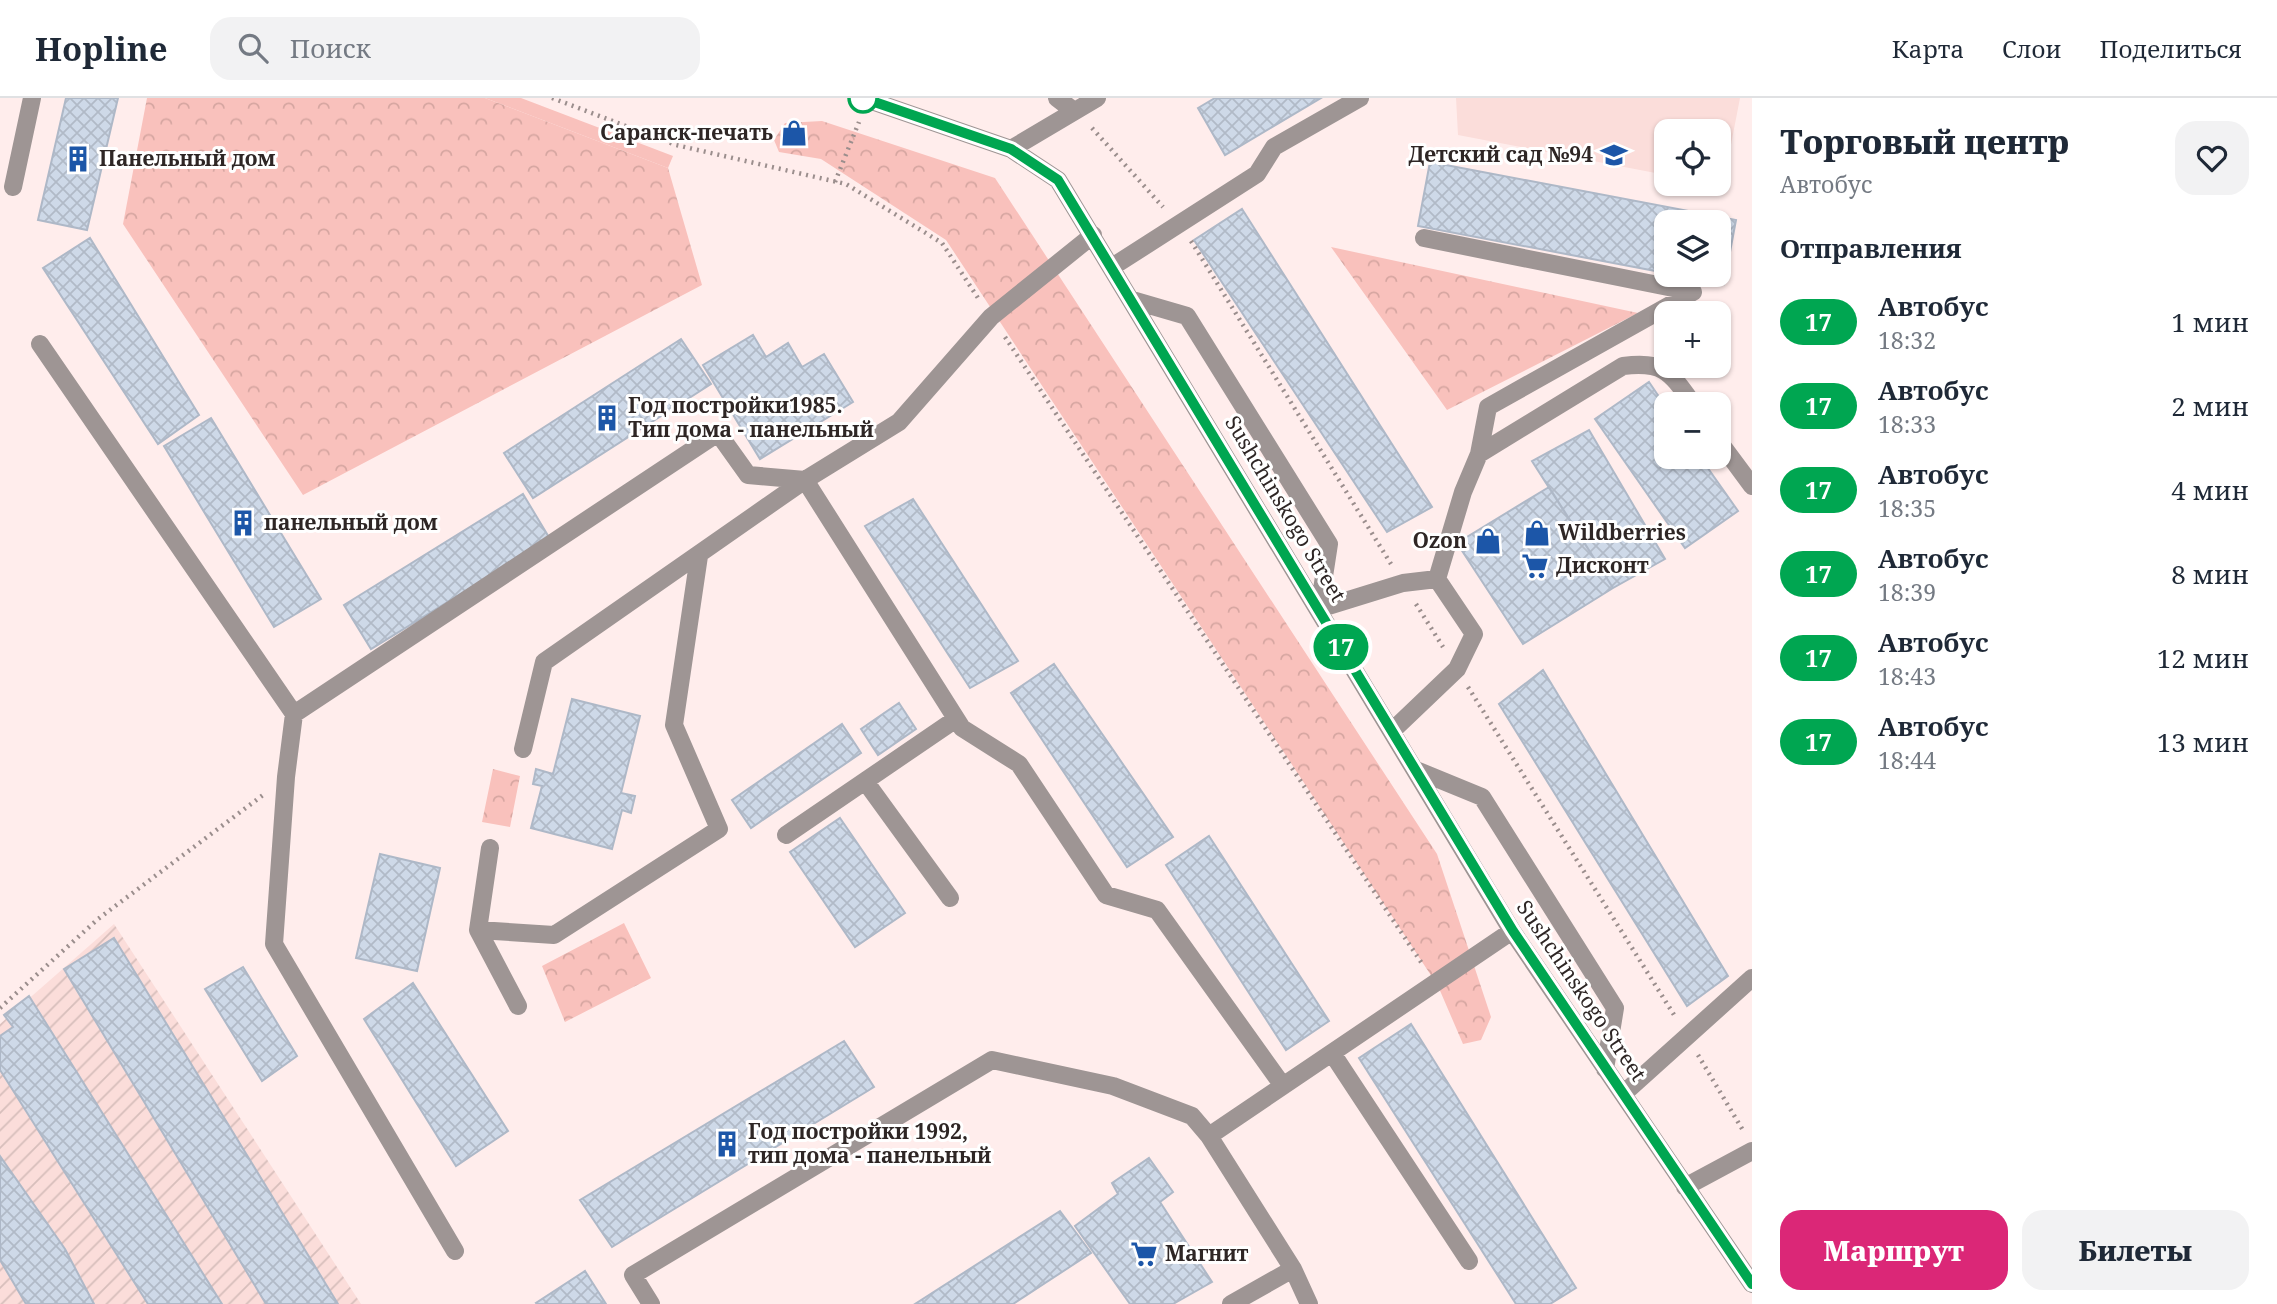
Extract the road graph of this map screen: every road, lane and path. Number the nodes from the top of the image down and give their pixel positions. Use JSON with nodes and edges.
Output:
{"nodes":[{"id":1,"x":32,"y":98,"type":"edge"},
{"id":2,"x":552,"y":98,"type":"edge"},
{"id":3,"x":1057,"y":98,"type":"edge"},
{"id":4,"x":1097,"y":98,"type":"edge"},
{"id":5,"x":1360,"y":98,"type":"edge"},
{"id":6,"x":865,"y":99,"type":"edge"},
{"id":7,"x":1070,"y":105,"type":"edge"},
{"id":8,"x":1090,"y":126,"type":"dead end"},
{"id":9,"x":1011,"y":149,"type":"junction"},
{"id":10,"x":835,"y":182,"type":"junction"},
{"id":11,"x":13,"y":187,"type":"dead end"},
{"id":12,"x":1180,"y":225,"type":"junction"},
{"id":13,"x":1093,"y":236,"type":"junction"},
{"id":14,"x":1424,"y":238,"type":"dead end"},
{"id":15,"x":1112,"y":267,"type":"junction"},
{"id":16,"x":1132,"y":300,"type":"junction"},
{"id":17,"x":991,"y":317,"type":"junction"},
{"id":18,"x":40,"y":344,"type":"dead end"},
{"id":19,"x":1684,"y":392,"type":"edge"},
{"id":20,"x":1479,"y":454,"type":"junction"},
{"id":21,"x":1731,"y":458,"type":"edge"},
{"id":22,"x":805,"y":480,"type":"junction"},
{"id":23,"x":1752,"y":486,"type":"edge"},
{"id":24,"x":699,"y":556,"type":"junction"},
{"id":25,"x":1437,"y":579,"type":"junction"},
{"id":26,"x":1403,"y":583,"type":"junction"},
{"id":27,"x":1319,"y":609,"type":"junction"},
{"id":28,"x":1457,"y":669,"type":"junction"},
{"id":29,"x":294,"y":714,"type":"junction"},
{"id":30,"x":956,"y":719,"type":"junction"},
{"id":31,"x":1392,"y":731,"type":"junction"},
{"id":32,"x":523,"y":748,"type":"dead end"},
{"id":33,"x":1416,"y":770,"type":"junction"},
{"id":34,"x":286,"y":778,"type":"junction"},
{"id":35,"x":865,"y":781,"type":"junction"},
{"id":36,"x":786,"y":835,"type":"dead end"},
{"id":37,"x":490,"y":848,"type":"dead end"},
{"id":38,"x":950,"y":898,"type":"dead end"},
{"id":39,"x":478,"y":930,"type":"junction"},
{"id":40,"x":1513,"y":931,"type":"junction"},
{"id":41,"x":1752,"y":978,"type":"edge"},
{"id":42,"x":1435,"y":983,"type":"junction"},
{"id":43,"x":517,"y":1006,"type":"dead end"},
{"id":44,"x":0,"y":1009,"type":"edge"},
{"id":45,"x":1687,"y":1036,"type":"junction"},
{"id":46,"x":1332,"y":1053,"type":"junction"},
{"id":47,"x":1605,"y":1069,"type":"junction"},
{"id":48,"x":1283,"y":1086,"type":"junction"},
{"id":49,"x":1623,"y":1094,"type":"junction"},
{"id":50,"x":1209,"y":1136,"type":"junction"},
{"id":51,"x":1750,"y":1145,"type":"edge"},
{"id":52,"x":1685,"y":1187,"type":"junction"},
{"id":53,"x":456,"y":1251,"type":"dead end"},
{"id":54,"x":1469,"y":1261,"type":"dead end"},
{"id":55,"x":1293,"y":1269,"type":"junction"},
{"id":56,"x":1752,"y":1284,"type":"edge"},
{"id":57,"x":651,"y":1304,"type":"edge"},
{"id":58,"x":1231,"y":1304,"type":"edge"},
{"id":59,"x":1309,"y":1304,"type":"edge"}],
"edges":[{"from":1,"to":11,"type":"street"},
{"from":2,"to":10,"type":"path"},
{"from":3,"to":7,"type":"street"},
{"from":4,"to":7,"type":"street"},
{"from":5,"to":12,"type":"street"},
{"from":6,"to":9,"type":"street","name":"Sushchinskogo Street"},
{"from":6,"to":10,"type":"path"},
{"from":7,"to":9,"type":"street"},
{"from":8,"to":12,"type":"path"},
{"from":9,"to":13,"type":"street","name":"Sushchinskogo Street"},
{"from":10,"to":17,"type":"path"},
{"from":12,"to":15,"type":"street"},
{"from":12,"to":26,"type":"path"},
{"from":13,"to":15,"type":"street","name":"Sushchinskogo Street"},
{"from":13,"to":17,"type":"street"},
{"from":14,"to":20,"type":"street"},
{"from":15,"to":16,"type":"street","name":"Sushchinskogo Street"},
{"from":16,"to":27,"type":"street","name":"Sushchinskogo Street"},
{"from":16,"to":27,"type":"street"},
{"from":17,"to":22,"type":"street"},
{"from":17,"to":42,"type":"path"},
{"from":18,"to":29,"type":"street"},
{"from":19,"to":20,"type":"street"},
{"from":20,"to":25,"type":"street"},
{"from":21,"to":23,"type":"street"},
{"from":22,"to":24,"type":"street"},
{"from":22,"to":29,"type":"street"},
{"from":22,"to":30,"type":"street"},
{"from":24,"to":32,"type":"street"},
{"from":24,"to":39,"type":"street"},
{"from":25,"to":26,"type":"street"},
{"from":25,"to":28,"type":"street"},
{"from":26,"to":27,"type":"street"},
{"from":26,"to":28,"type":"path"},
{"from":27,"to":31,"type":"street","name":"Sushchinskogo Street"},
{"from":28,"to":31,"type":"street"},
{"from":28,"to":45,"type":"path"},
{"from":29,"to":34,"type":"street"},
{"from":30,"to":35,"type":"street"},
{"from":30,"to":48,"type":"street"},
{"from":31,"to":33,"type":"street","name":"Sushchinskogo Street"},
{"from":33,"to":40,"type":"street","name":"Sushchinskogo Street"},
{"from":33,"to":47,"type":"street"},
{"from":34,"to":44,"type":"path"},
{"from":34,"to":53,"type":"street"},
{"from":35,"to":36,"type":"street"},
{"from":35,"to":38,"type":"street"},
{"from":37,"to":39,"type":"street"},
{"from":39,"to":43,"type":"street"},
{"from":40,"to":42,"type":"street"},
{"from":40,"to":47,"type":"street","name":"Sushchinskogo Street"},
{"from":41,"to":45,"type":"street"},
{"from":42,"to":46,"type":"street"},
{"from":45,"to":49,"type":"street"},
{"from":45,"to":51,"type":"path"},
{"from":46,"to":48,"type":"street"},
{"from":46,"to":54,"type":"street"},
{"from":47,"to":49,"type":"street","name":"Sushchinskogo Street"},
{"from":48,"to":50,"type":"street"},
{"from":49,"to":52,"type":"street","name":"Sushchinskogo Street"},
{"from":50,"to":55,"type":"street"},
{"from":50,"to":57,"type":"street"},
{"from":51,"to":52,"type":"street"},
{"from":52,"to":56,"type":"street","name":"Sushchinskogo Street"},
{"from":55,"to":58,"type":"street"},
{"from":55,"to":59,"type":"street"}]}
